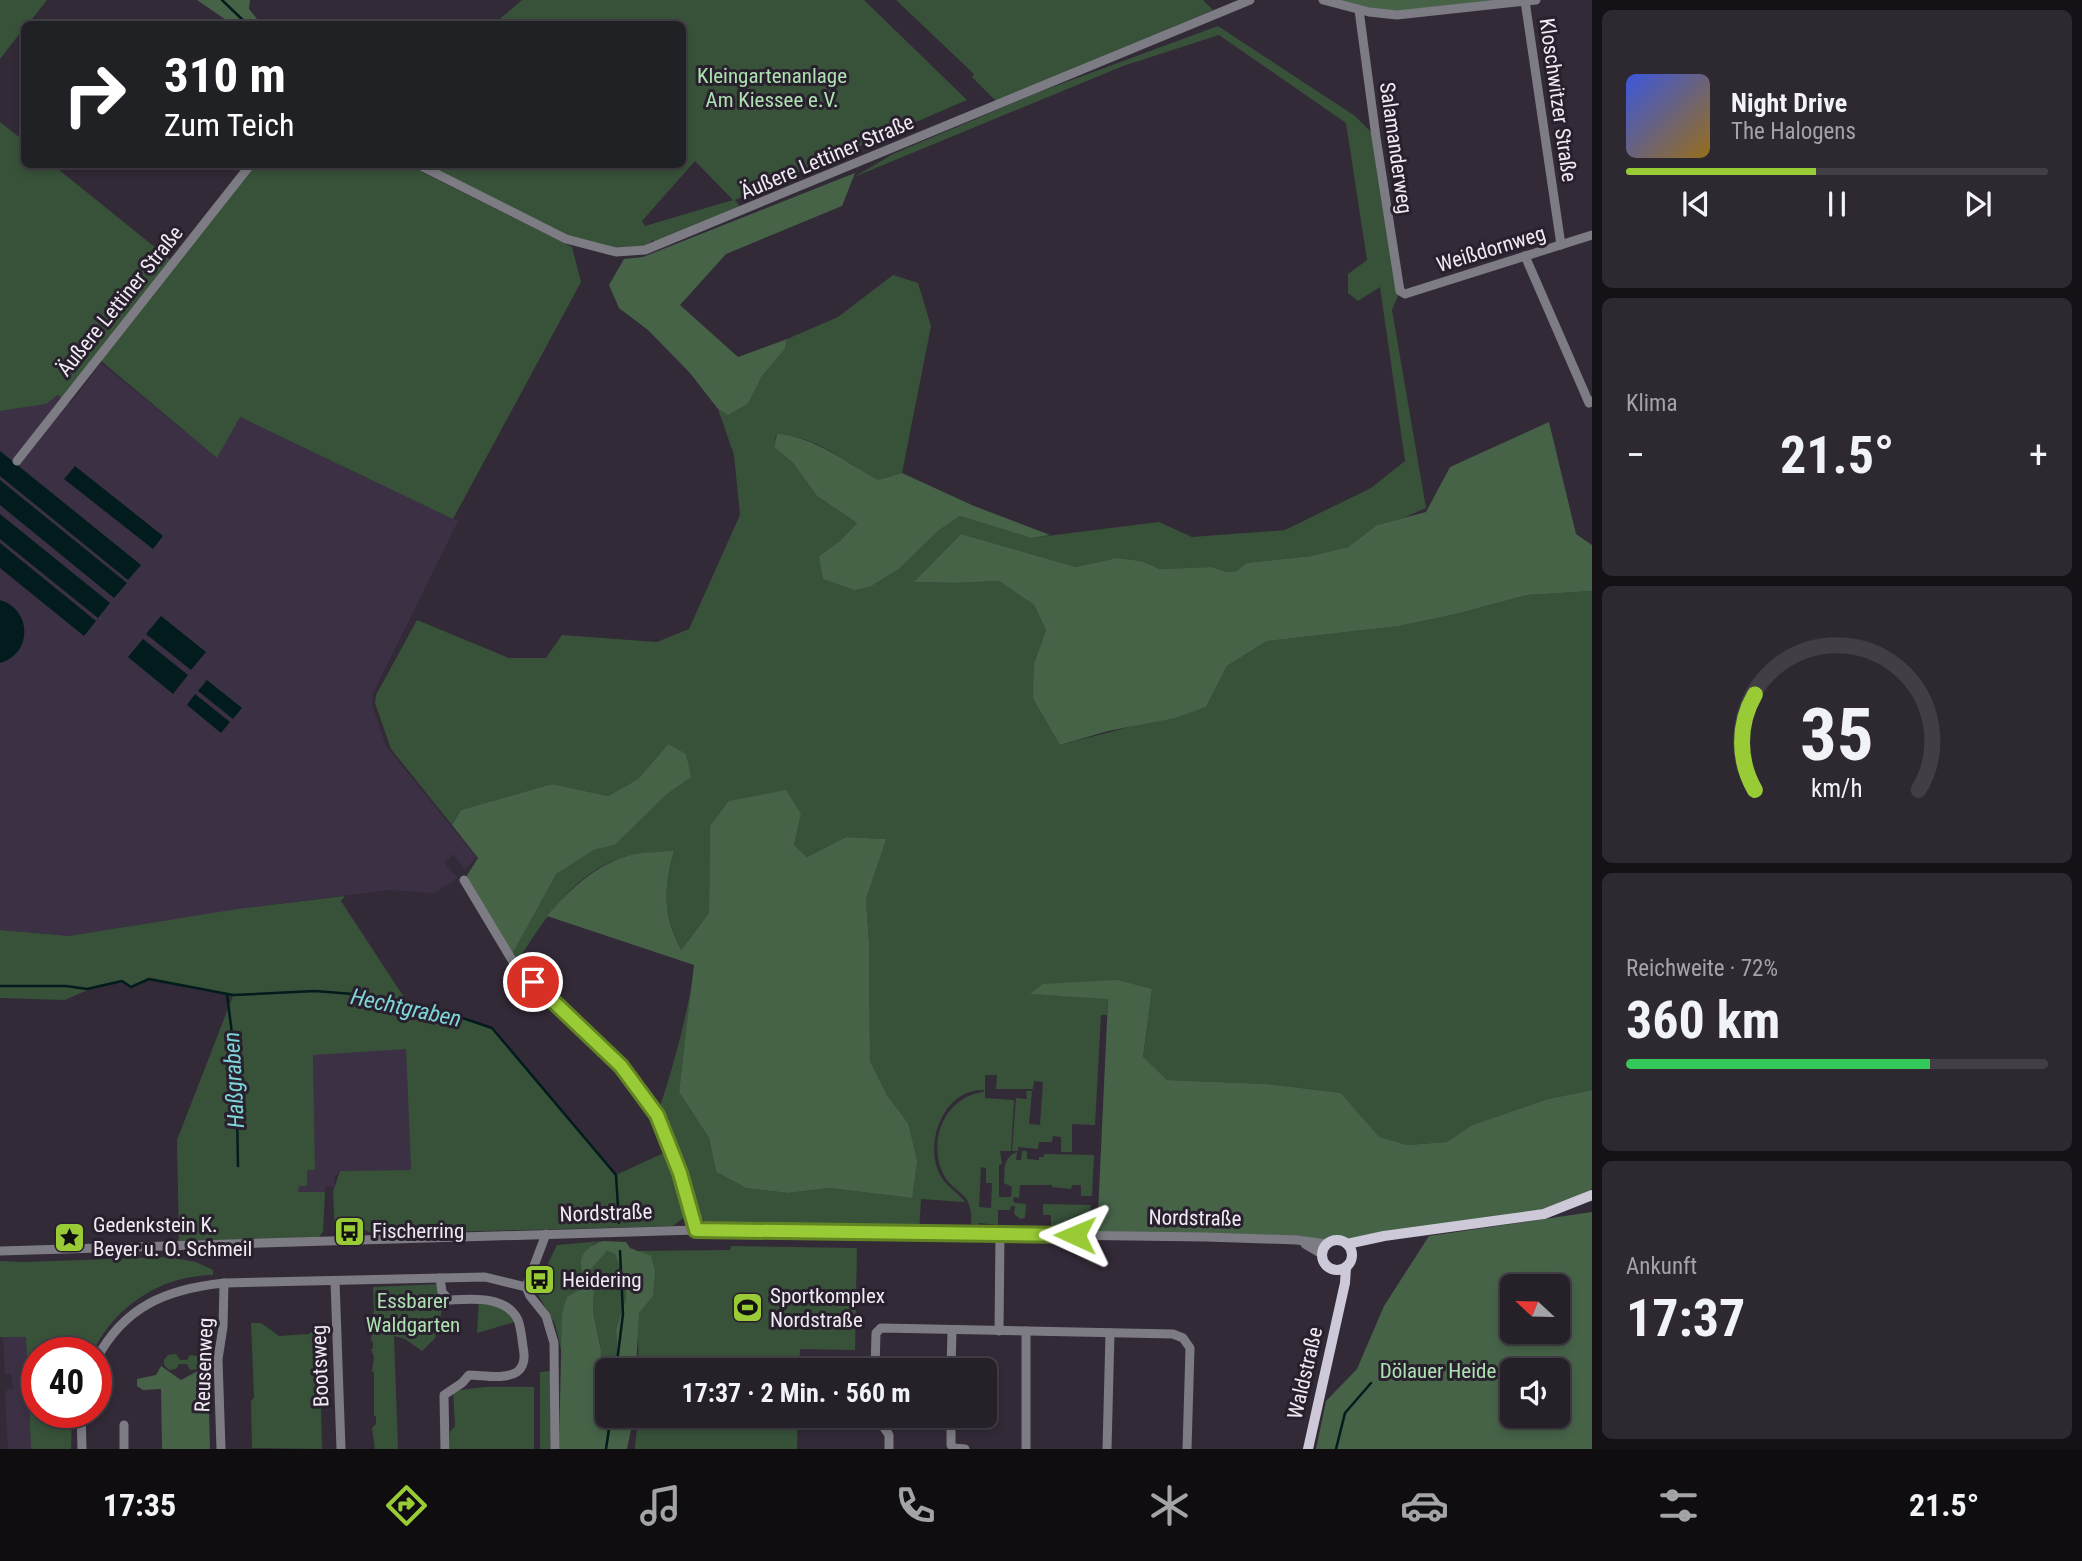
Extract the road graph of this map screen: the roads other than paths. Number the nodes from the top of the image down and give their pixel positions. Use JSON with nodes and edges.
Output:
{"nodes":[{"id":1,"x":1250,"y":0,"type":"edge"},
{"id":2,"x":1323,"y":0,"type":"edge"},
{"id":3,"x":1536,"y":0,"type":"edge"},
{"id":4,"x":1525,"y":1,"type":"edge"},
{"id":5,"x":1359,"y":10,"type":"junction"},
{"id":6,"x":248,"y":168,"type":"edge"},
{"id":7,"x":425,"y":168,"type":"edge"},
{"id":8,"x":1592,"y":235,"type":"edge"},
{"id":9,"x":1561,"y":245,"type":"junction"},
{"id":10,"x":1525,"y":256,"type":"junction"},
{"id":11,"x":1400,"y":291,"type":"joint"},
{"id":12,"x":1590,"y":402,"type":"edge"},
{"id":13,"x":17,"y":461,"type":"dead end"},
{"id":14,"x":464,"y":880,"type":"dead end"},
{"id":15,"x":1592,"y":1195,"type":"edge"},
{"id":16,"x":696,"y":1230,"type":"junction"},
{"id":17,"x":546,"y":1234,"type":"junction"},
{"id":18,"x":1000,"y":1234,"type":"junction"},
{"id":19,"x":1324,"y":1249,"type":"junction"},
{"id":20,"x":1349,"y":1249,"type":"junction"},
{"id":21,"x":0,"y":1251,"type":"edge"},
{"id":22,"x":1341,"y":1269,"type":"junction"},
{"id":23,"x":440,"y":1278,"type":"junction"},
{"id":24,"x":335,"y":1281,"type":"junction"},
{"id":25,"x":224,"y":1283,"type":"junction"},
{"id":26,"x":526,"y":1287,"type":"junction"},
{"id":27,"x":952,"y":1329,"type":"junction"},
{"id":28,"x":999,"y":1331,"type":"junction"},
{"id":29,"x":1026,"y":1331,"type":"junction"},
{"id":30,"x":1110,"y":1333,"type":"junction"},
{"id":31,"x":112,"y":1337,"type":"edge"},
{"id":32,"x":875,"y":1358,"type":"edge"},
{"id":33,"x":951,"y":1358,"type":"edge"},
{"id":34,"x":124,"y":1425,"type":"dead end"},
{"id":35,"x":81,"y":1428,"type":"edge"},
{"id":36,"x":884,"y":1428,"type":"edge"},
{"id":37,"x":951,"y":1428,"type":"edge"},
{"id":38,"x":82,"y":1449,"type":"edge"},
{"id":39,"x":124,"y":1449,"type":"edge"},
{"id":40,"x":221,"y":1449,"type":"edge"},
{"id":41,"x":341,"y":1449,"type":"edge"},
{"id":42,"x":445,"y":1449,"type":"edge"},
{"id":43,"x":555,"y":1449,"type":"edge"},
{"id":44,"x":888,"y":1449,"type":"edge"},
{"id":45,"x":965,"y":1449,"type":"edge"},
{"id":46,"x":1026,"y":1449,"type":"edge"},
{"id":47,"x":1107,"y":1449,"type":"edge"},
{"id":48,"x":1187,"y":1449,"type":"edge"},
{"id":49,"x":1308,"y":1449,"type":"edge"}],
"edges":[{"from":1,"to":7,"type":"street","name":"Äußere Lettiner Straße"},
{"from":2,"to":5,"type":"street"},
{"from":3,"to":4,"type":"street"},
{"from":4,"to":5,"type":"street"},
{"from":4,"to":9,"type":"street","name":"Kloschwitzer Straße"},
{"from":5,"to":11,"type":"street","name":"Salamanderweg"},
{"from":6,"to":13,"type":"street","name":"Äußere Lettiner Straße"},
{"from":8,"to":9,"type":"street","name":"Weißdornweg"},
{"from":9,"to":10,"type":"street","name":"Weißdornweg"},
{"from":10,"to":11,"type":"street","name":"Weißdornweg"},
{"from":10,"to":12,"type":"street"},
{"from":14,"to":16,"type":"street"},
{"from":15,"to":20,"type":"main road","name":"Nordstraße"},
{"from":16,"to":17,"type":"street","name":"Nordstraße"},
{"from":16,"to":18,"type":"street","name":"Nordstraße"},
{"from":17,"to":21,"type":"street","name":"Nordstraße"},
{"from":17,"to":26,"type":"street"},
{"from":18,"to":19,"type":"street","name":"Nordstraße"},
{"from":18,"to":28,"type":"street"},
{"from":19,"to":20,"type":"main road","name":"Nordstraße"},
{"from":19,"to":22,"type":"main road"},
{"from":20,"to":22,"type":"main road"},
{"from":22,"to":49,"type":"main road","name":"Waldstraße"},
{"from":23,"to":24,"type":"street"},
{"from":23,"to":26,"type":"street"},
{"from":23,"to":42,"type":"street"},
{"from":24,"to":25,"type":"street"},
{"from":24,"to":41,"type":"street","name":"Bootsweg"},
{"from":25,"to":31,"type":"street"},
{"from":25,"to":40,"type":"street","name":"Reusenweg"},
{"from":26,"to":43,"type":"street"},
{"from":27,"to":28,"type":"street"},
{"from":27,"to":32,"type":"street"},
{"from":27,"to":33,"type":"street"},
{"from":28,"to":29,"type":"street"},
{"from":29,"to":30,"type":"street"},
{"from":29,"to":46,"type":"street"},
{"from":30,"to":47,"type":"street"},
{"from":30,"to":48,"type":"street"},
{"from":34,"to":39,"type":"street"},
{"from":35,"to":38,"type":"street"},
{"from":36,"to":44,"type":"street"},
{"from":37,"to":45,"type":"street"}]}
